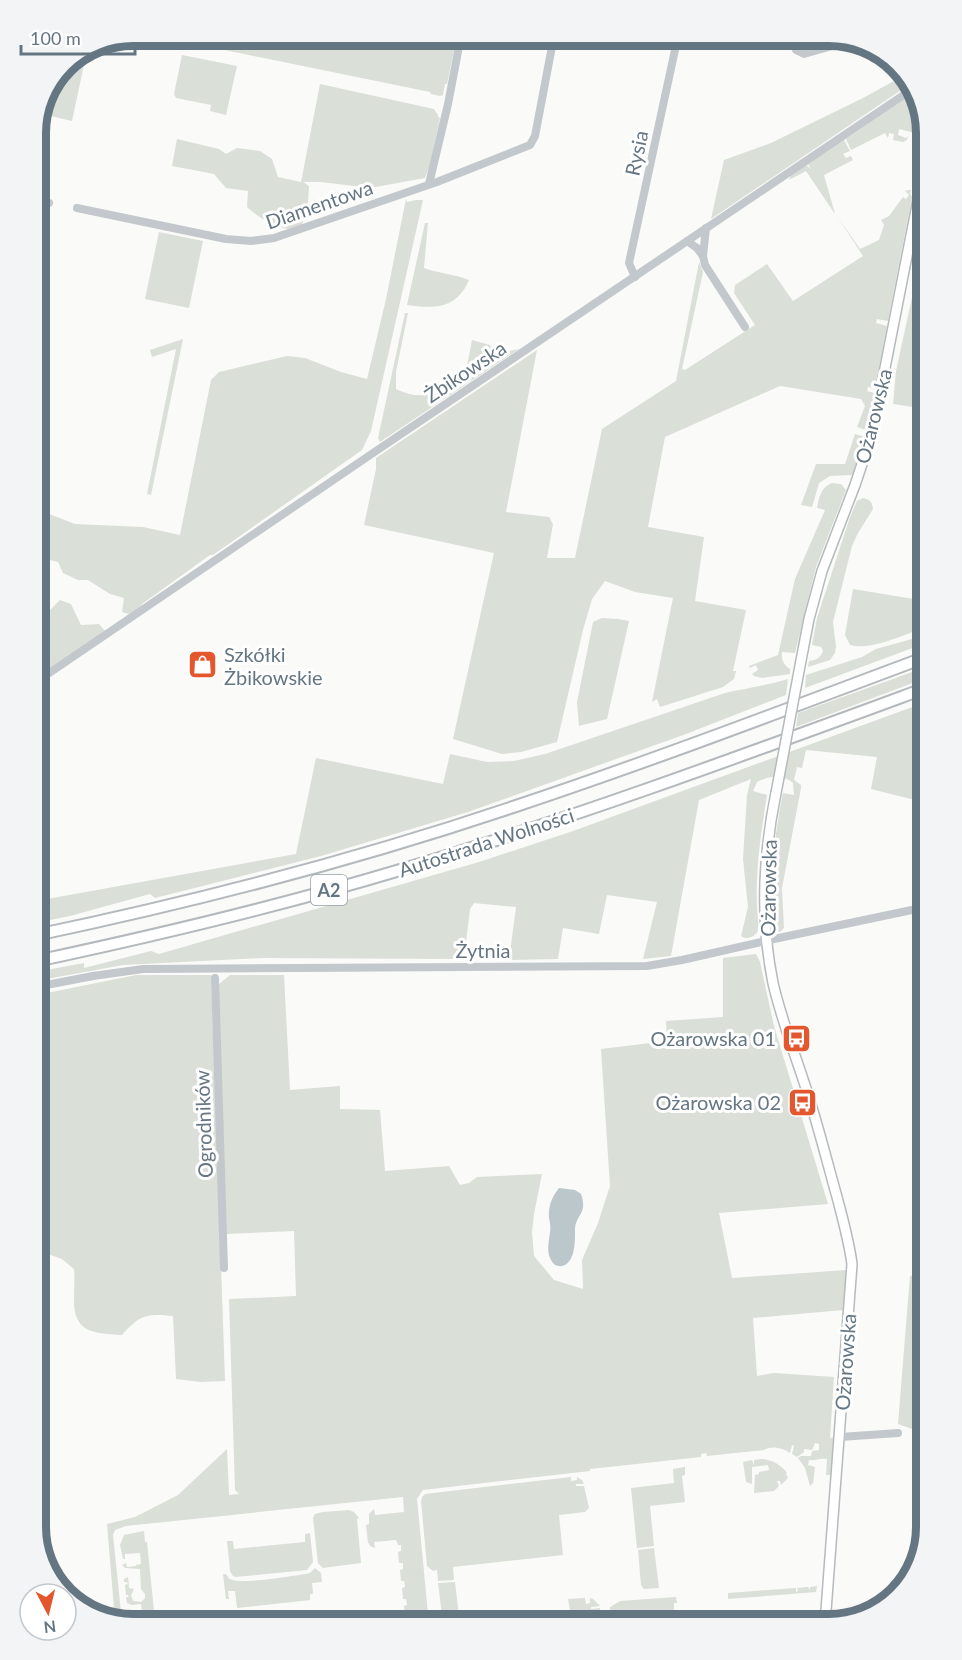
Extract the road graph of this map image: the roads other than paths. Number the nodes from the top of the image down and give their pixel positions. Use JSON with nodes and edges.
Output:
{"nodes":[{"id":1,"x":458,"y":46,"type":"edge"},
{"id":2,"x":552,"y":47,"type":"edge"},
{"id":3,"x":676,"y":47,"type":"edge"},
{"id":4,"x":795,"y":47,"type":"edge"},
{"id":5,"x":829,"y":47,"type":"edge"},
{"id":6,"x":906,"y":93,"type":"edge"},
{"id":7,"x":429,"y":184,"type":"junction"},
{"id":8,"x":77,"y":208,"type":"dead end"},
{"id":9,"x":916,"y":210,"type":"edge"},
{"id":10,"x":706,"y":228,"type":"junction"},
{"id":11,"x":687,"y":241,"type":"junction"},
{"id":12,"x":703,"y":256,"type":"junction"},
{"id":13,"x":635,"y":277,"type":"junction"},
{"id":14,"x":745,"y":327,"type":"dead end"},
{"id":15,"x":916,"y":661,"type":"edge"},
{"id":16,"x":47,"y":675,"type":"edge"},
{"id":17,"x":916,"y":692,"type":"edge"},
{"id":18,"x":916,"y":909,"type":"edge"},
{"id":19,"x":46,"y":933,"type":"edge"},
{"id":20,"x":767,"y":940,"type":"junction"},
{"id":21,"x":46,"y":959,"type":"edge"},
{"id":22,"x":215,"y":978,"type":"dead end"},
{"id":23,"x":46,"y":985,"type":"edge"},
{"id":24,"x":224,"y":1268,"type":"dead end"},
{"id":25,"x":898,"y":1433,"type":"dead end"},
{"id":26,"x":840,"y":1437,"type":"junction"},
{"id":27,"x":826,"y":1614,"type":"edge"}],
"edges":[{"from":1,"to":7,"type":"street"},
{"from":2,"to":7,"type":"street","name":"Diamentowa"},
{"from":3,"to":13,"type":"street","name":"Rysia"},
{"from":4,"to":5,"type":"street"},
{"from":6,"to":10,"type":"street","name":"Żbikowska"},
{"from":7,"to":8,"type":"street","name":"Diamentowa"},
{"from":9,"to":20,"type":"main road","name":"Ożarowska","bridge":true},
{"from":10,"to":11,"type":"street","name":"Żbikowska"},
{"from":10,"to":12,"type":"street"},
{"from":11,"to":12,"type":"street"},
{"from":11,"to":13,"type":"street","name":"Żbikowska"},
{"from":12,"to":14,"type":"street"},
{"from":13,"to":16,"type":"street","name":"Żbikowska"},
{"from":15,"to":19,"type":"highway"},
{"from":17,"to":21,"type":"highway","name":"Autostrada Wolności","number":"A2"},
{"from":18,"to":20,"type":"street","name":"Żytnia"},
{"from":20,"to":23,"type":"street","name":"Żytnia"},
{"from":20,"to":26,"type":"main road","name":"Ożarowska"},
{"from":22,"to":24,"type":"street","name":"Ogrodników"},
{"from":25,"to":26,"type":"street"},
{"from":26,"to":27,"type":"main road","name":"Ożarowska"}]}
